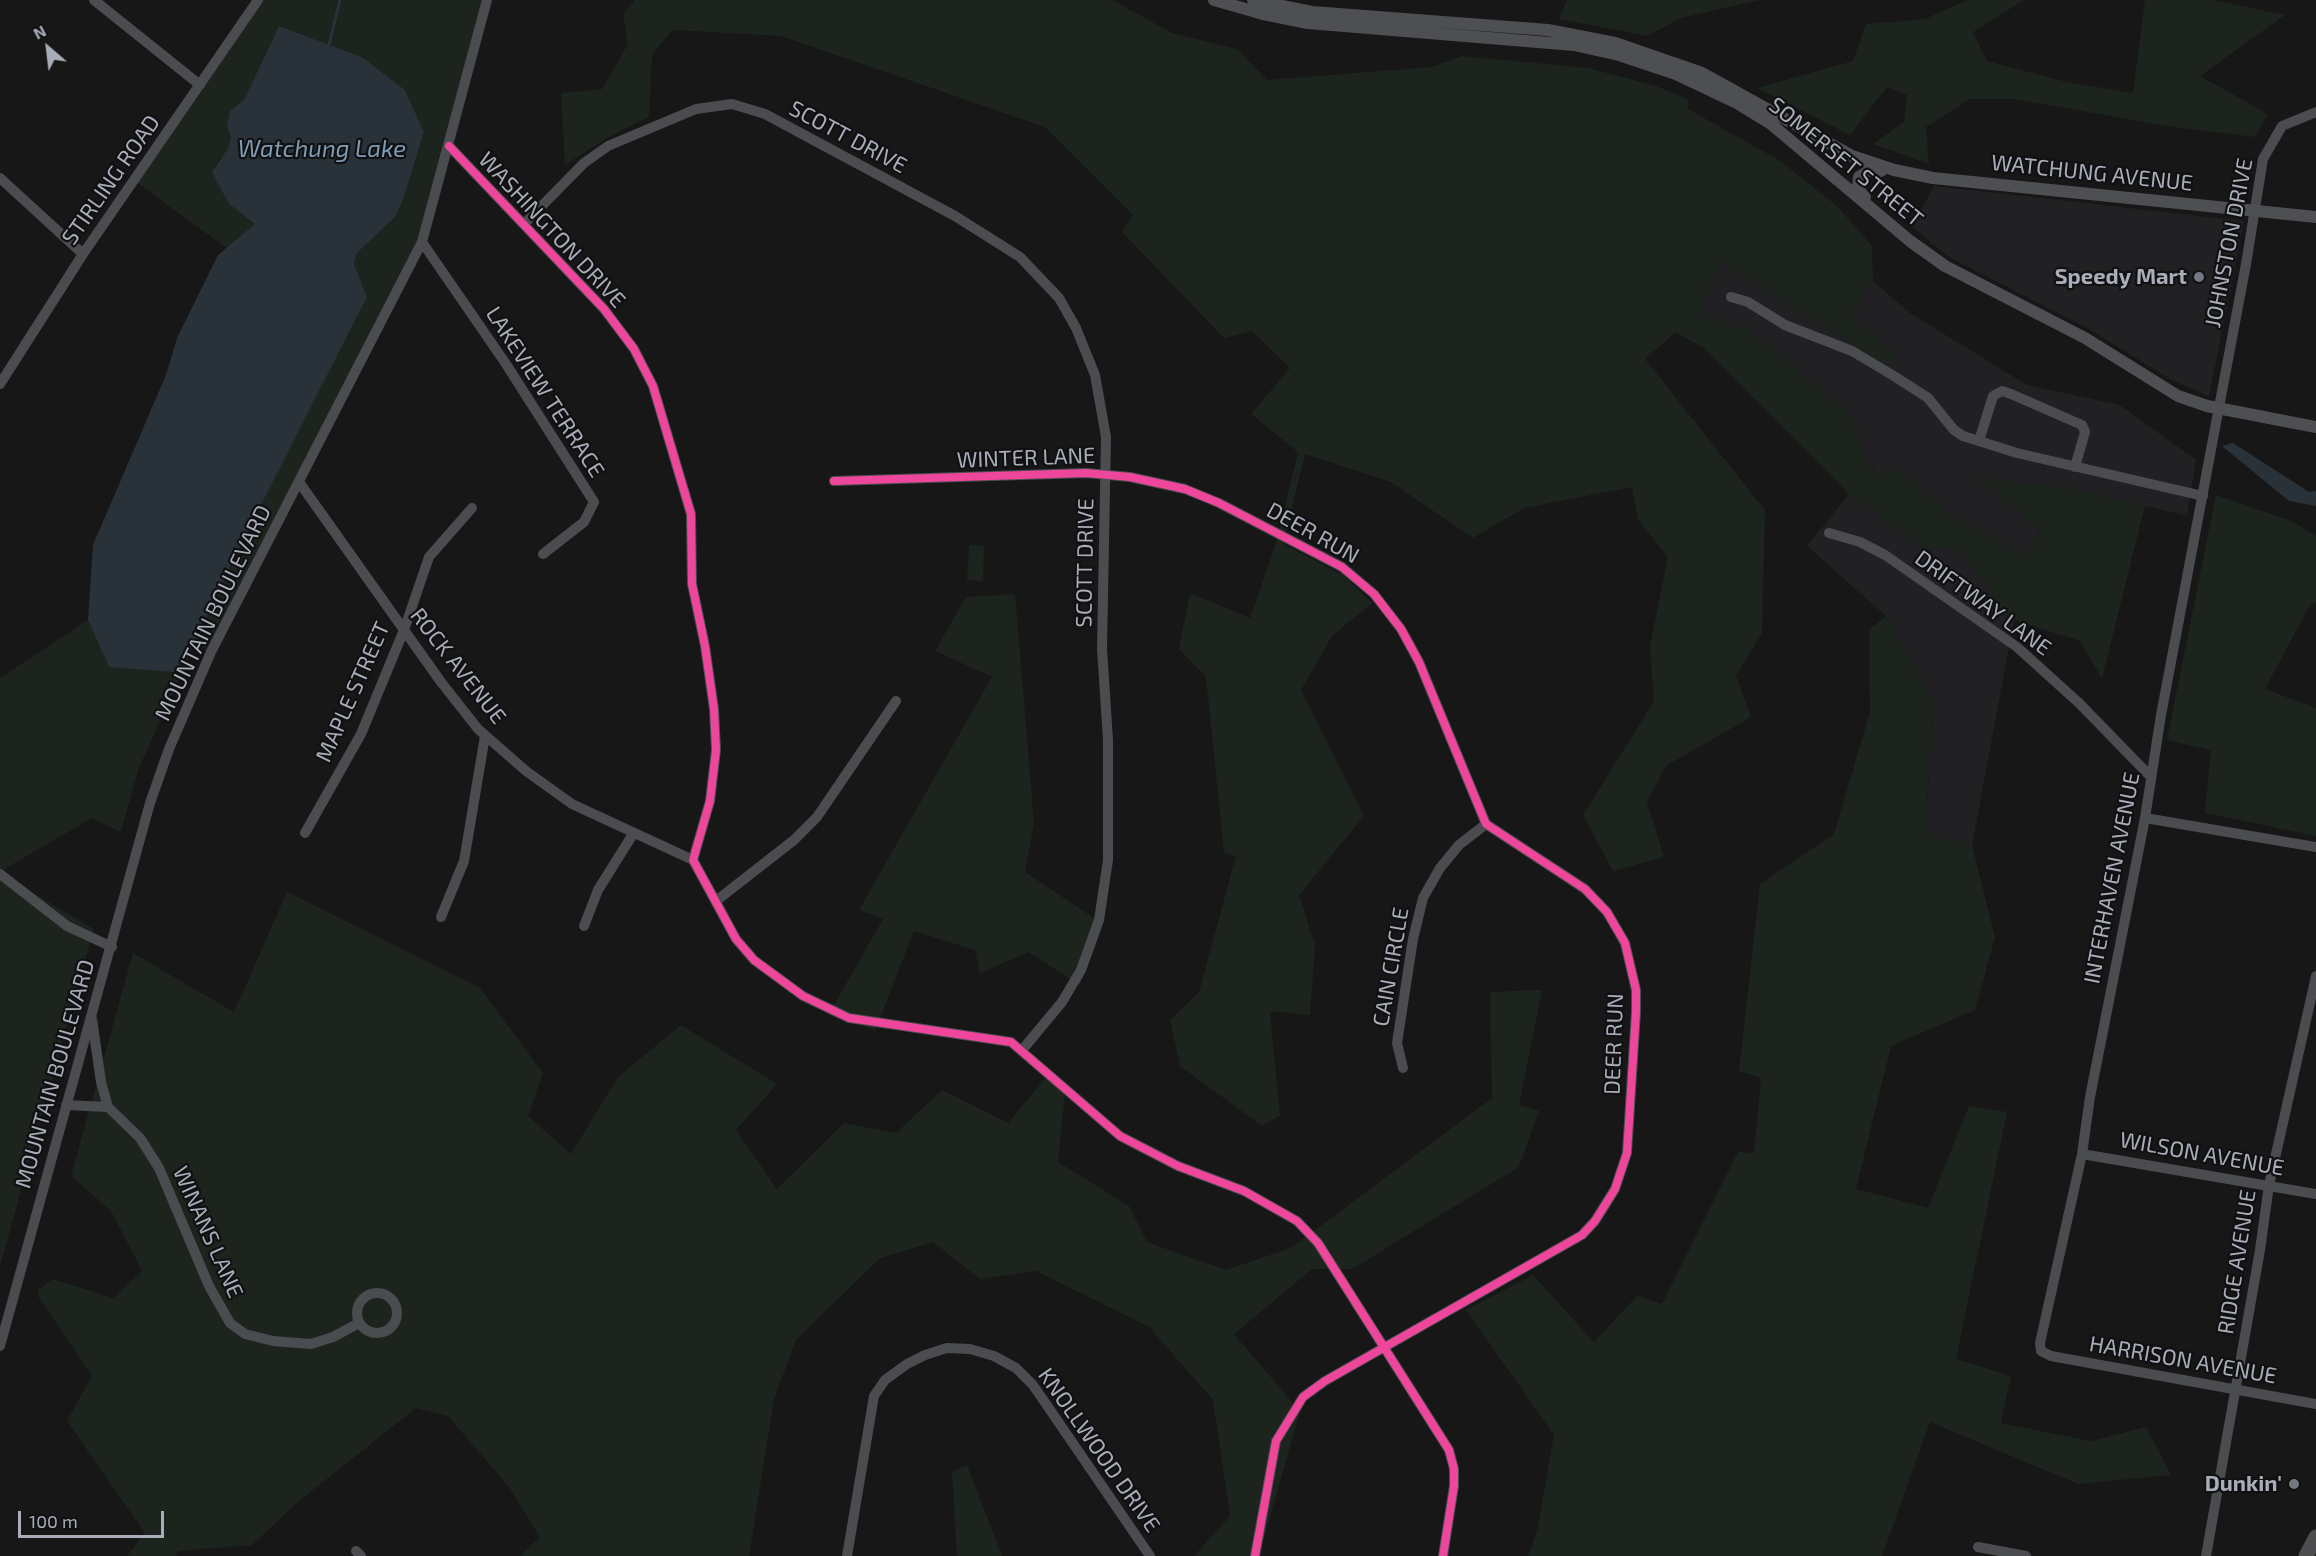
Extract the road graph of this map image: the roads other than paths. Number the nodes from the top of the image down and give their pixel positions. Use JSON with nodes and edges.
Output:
{"nodes":[{"id":1,"x":94,"y":0,"type":"edge"},
{"id":2,"x":258,"y":0,"type":"edge"},
{"id":3,"x":487,"y":0,"type":"edge"},
{"id":4,"x":493,"y":0,"type":"edge"},
{"id":5,"x":1214,"y":0,"type":"edge"},
{"id":6,"x":1253,"y":0,"type":"edge"},
{"id":7,"x":482,"y":21,"type":"junction"},
{"id":8,"x":200,"y":85,"type":"junction"},
{"id":9,"x":2316,"y":112,"type":"edge"},
{"id":10,"x":449,"y":146,"type":"junction"},
{"id":11,"x":1866,"y":162,"type":"joint"},
{"id":12,"x":0,"y":178,"type":"edge"},
{"id":13,"x":1933,"y":178,"type":"junction"},
{"id":14,"x":2255,"y":212,"type":"junction"},
{"id":15,"x":2316,"y":217,"type":"edge"},
{"id":16,"x":1886,"y":220,"type":"junction"},
{"id":17,"x":524,"y":224,"type":"junction"},
{"id":18,"x":422,"y":242,"type":"junction"},
{"id":19,"x":83,"y":254,"type":"junction"},
{"id":20,"x":1731,"y":297,"type":"dead end"},
{"id":21,"x":0,"y":384,"type":"edge"},
{"id":22,"x":2218,"y":408,"type":"junction"},
{"id":23,"x":2316,"y":427,"type":"edge"},
{"id":24,"x":1979,"y":441,"type":"junction"},
{"id":25,"x":2075,"y":467,"type":"junction"},
{"id":26,"x":1106,"y":474,"type":"junction"},
{"id":27,"x":834,"y":481,"type":"dead end"},
{"id":28,"x":299,"y":482,"type":"junction"},
{"id":29,"x":2203,"y":496,"type":"junction"},
{"id":30,"x":472,"y":508,"type":"dead end"},
{"id":31,"x":1247,"y":518,"type":"joint"},
{"id":32,"x":1829,"y":533,"type":"dead end"},
{"id":33,"x":543,"y":554,"type":"dead end"},
{"id":34,"x":404,"y":630,"type":"junction"},
{"id":35,"x":896,"y":701,"type":"dead end"},
{"id":36,"x":486,"y":736,"type":"junction"},
{"id":37,"x":2151,"y":777,"type":"junction"},
{"id":38,"x":2145,"y":818,"type":"junction"},
{"id":39,"x":1486,"y":824,"type":"junction"},
{"id":40,"x":305,"y":833,"type":"dead end"},
{"id":41,"x":633,"y":834,"type":"junction"},
{"id":42,"x":2316,"y":847,"type":"edge"},
{"id":43,"x":693,"y":860,"type":"junction"},
{"id":44,"x":0,"y":874,"type":"edge"},
{"id":45,"x":716,"y":901,"type":"junction"},
{"id":46,"x":441,"y":917,"type":"dead end"},
{"id":47,"x":584,"y":926,"type":"dead end"},
{"id":48,"x":112,"y":947,"type":"junction"},
{"id":49,"x":2316,"y":976,"type":"edge"},
{"id":50,"x":92,"y":1016,"type":"junction"},
{"id":51,"x":1023,"y":1049,"type":"junction"},
{"id":52,"x":1403,"y":1068,"type":"dead end"},
{"id":53,"x":66,"y":1105,"type":"junction"},
{"id":54,"x":108,"y":1107,"type":"junction"},
{"id":55,"x":2082,"y":1154,"type":"junction"},
{"id":56,"x":2269,"y":1185,"type":"junction"},
{"id":57,"x":2316,"y":1194,"type":"edge"},
{"id":58,"x":358,"y":1323,"type":"dead end"},
{"id":59,"x":0,"y":1346,"type":"edge"},
{"id":60,"x":1384,"y":1347,"type":"junction"},
{"id":61,"x":2044,"y":1353,"type":"joint"},
{"id":62,"x":2236,"y":1388,"type":"junction"},
{"id":63,"x":2316,"y":1404,"type":"edge"},
{"id":64,"x":2316,"y":1537,"type":"edge"},
{"id":65,"x":1978,"y":1547,"type":"dead end"},
{"id":66,"x":847,"y":1556,"type":"edge"},
{"id":67,"x":1150,"y":1556,"type":"edge"},
{"id":68,"x":1255,"y":1556,"type":"edge"},
{"id":69,"x":1443,"y":1556,"type":"edge"},
{"id":70,"x":2026,"y":1556,"type":"edge"},
{"id":71,"x":2206,"y":1556,"type":"edge"},
{"id":72,"x":2306,"y":1556,"type":"edge"}],
"edges":[{"from":1,"to":8,"type":"street"},
{"from":2,"to":8,"type":"street","name":"STIRLING ROAD"},
{"from":3,"to":7,"type":"street","name":"MOUNTAIN BOULEVARD"},
{"from":4,"to":7,"type":"street","name":"MOUNTAIN BOULEVARD"},
{"from":5,"to":16,"type":"main road","name":"SOMERSET STREET"},
{"from":6,"to":11,"type":"main road","name":"SOMERSET STREET"},
{"from":7,"to":10,"type":"street","name":"MOUNTAIN BOULEVARD"},
{"from":8,"to":19,"type":"street","name":"STIRLING ROAD"},
{"from":9,"to":14,"type":"street","name":"JOHNSTON DRIVE"},
{"from":10,"to":17,"type":"street","name":"WASHINGTON DRIVE"},
{"from":10,"to":18,"type":"street","name":"MOUNTAIN BOULEVARD"},
{"from":11,"to":13,"type":"main road","name":"WATCHUNG AVENUE"},
{"from":12,"to":19,"type":"street"},
{"from":13,"to":14,"type":"main road","name":"WATCHUNG AVENUE"},
{"from":13,"to":16,"type":"main road"},
{"from":14,"to":15,"type":"main road","name":"WATCHUNG AVENUE"},
{"from":14,"to":22,"type":"street","name":"JOHNSTON DRIVE"},
{"from":16,"to":22,"type":"main road","name":"SOMERSET STREET"},
{"from":17,"to":26,"type":"street","name":"SCOTT DRIVE"},
{"from":17,"to":43,"type":"street","name":"WASHINGTON DRIVE"},
{"from":18,"to":28,"type":"street","name":"MOUNTAIN BOULEVARD"},
{"from":18,"to":33,"type":"street","name":"LAKEVIEW TERRACE"},
{"from":19,"to":21,"type":"street","name":"STIRLING ROAD"},
{"from":20,"to":24,"type":"street"},
{"from":22,"to":23,"type":"main road","name":"SOMERSET STREET"},
{"from":22,"to":29,"type":"street","name":"INTERHAVEN AVENUE"},
{"from":24,"to":25,"type":"street"},
{"from":24,"to":25,"type":"street"},
{"from":25,"to":29,"type":"street"},
{"from":26,"to":27,"type":"street","name":"WINTER LANE"},
{"from":26,"to":31,"type":"street","name":"WINTER LANE"},
{"from":26,"to":51,"type":"street","name":"SCOTT DRIVE"},
{"from":28,"to":34,"type":"street","name":"ROCK AVENUE"},
{"from":28,"to":48,"type":"street","name":"MOUNTAIN BOULEVARD"},
{"from":29,"to":37,"type":"street","name":"INTERHAVEN AVENUE"},
{"from":30,"to":34,"type":"street","name":"MAPLE STREET"},
{"from":31,"to":39,"type":"street","name":"DEER RUN"},
{"from":32,"to":37,"type":"street","name":"DRIFTWAY LANE"},
{"from":34,"to":36,"type":"street","name":"ROCK AVENUE"},
{"from":34,"to":40,"type":"street","name":"MAPLE STREET"},
{"from":35,"to":45,"type":"street"},
{"from":36,"to":41,"type":"street","name":"ROCK AVENUE"},
{"from":36,"to":46,"type":"street"},
{"from":37,"to":38,"type":"street","name":"INTERHAVEN AVENUE"},
{"from":38,"to":42,"type":"street"},
{"from":38,"to":55,"type":"street","name":"INTERHAVEN AVENUE"},
{"from":39,"to":52,"type":"street","name":"CAIN CIRCLE"},
{"from":39,"to":60,"type":"street","name":"DEER RUN"},
{"from":41,"to":43,"type":"street","name":"ROCK AVENUE"},
{"from":41,"to":47,"type":"street"},
{"from":43,"to":45,"type":"street"},
{"from":44,"to":48,"type":"street"},
{"from":45,"to":51,"type":"street"},
{"from":48,"to":50,"type":"street","name":"MOUNTAIN BOULEVARD"},
{"from":49,"to":56,"type":"street","name":"RIDGE AVENUE"},
{"from":50,"to":53,"type":"street","name":"MOUNTAIN BOULEVARD"},
{"from":50,"to":54,"type":"street"},
{"from":51,"to":60,"type":"street"},
{"from":53,"to":54,"type":"street"},
{"from":53,"to":59,"type":"street","name":"MOUNTAIN BOULEVARD"},
{"from":54,"to":58,"type":"street","name":"WINANS LANE"},
{"from":55,"to":56,"type":"street","name":"WILSON AVENUE"},
{"from":55,"to":61,"type":"street","name":"INTERHAVEN AVENUE"},
{"from":56,"to":57,"type":"street","name":"WILSON AVENUE"},
{"from":56,"to":62,"type":"street","name":"RIDGE AVENUE"},
{"from":60,"to":68,"type":"street","name":"DEER RUN"},
{"from":60,"to":69,"type":"street"},
{"from":61,"to":62,"type":"street","name":"HARRISON AVENUE"},
{"from":62,"to":63,"type":"street","name":"HARRISON AVENUE"},
{"from":62,"to":71,"type":"street","name":"RIDGE AVENUE"},
{"from":64,"to":72,"type":"highway"},
{"from":65,"to":70,"type":"street"},
{"from":66,"to":67,"type":"street","name":"KNOLLWOOD DRIVE"}]}
